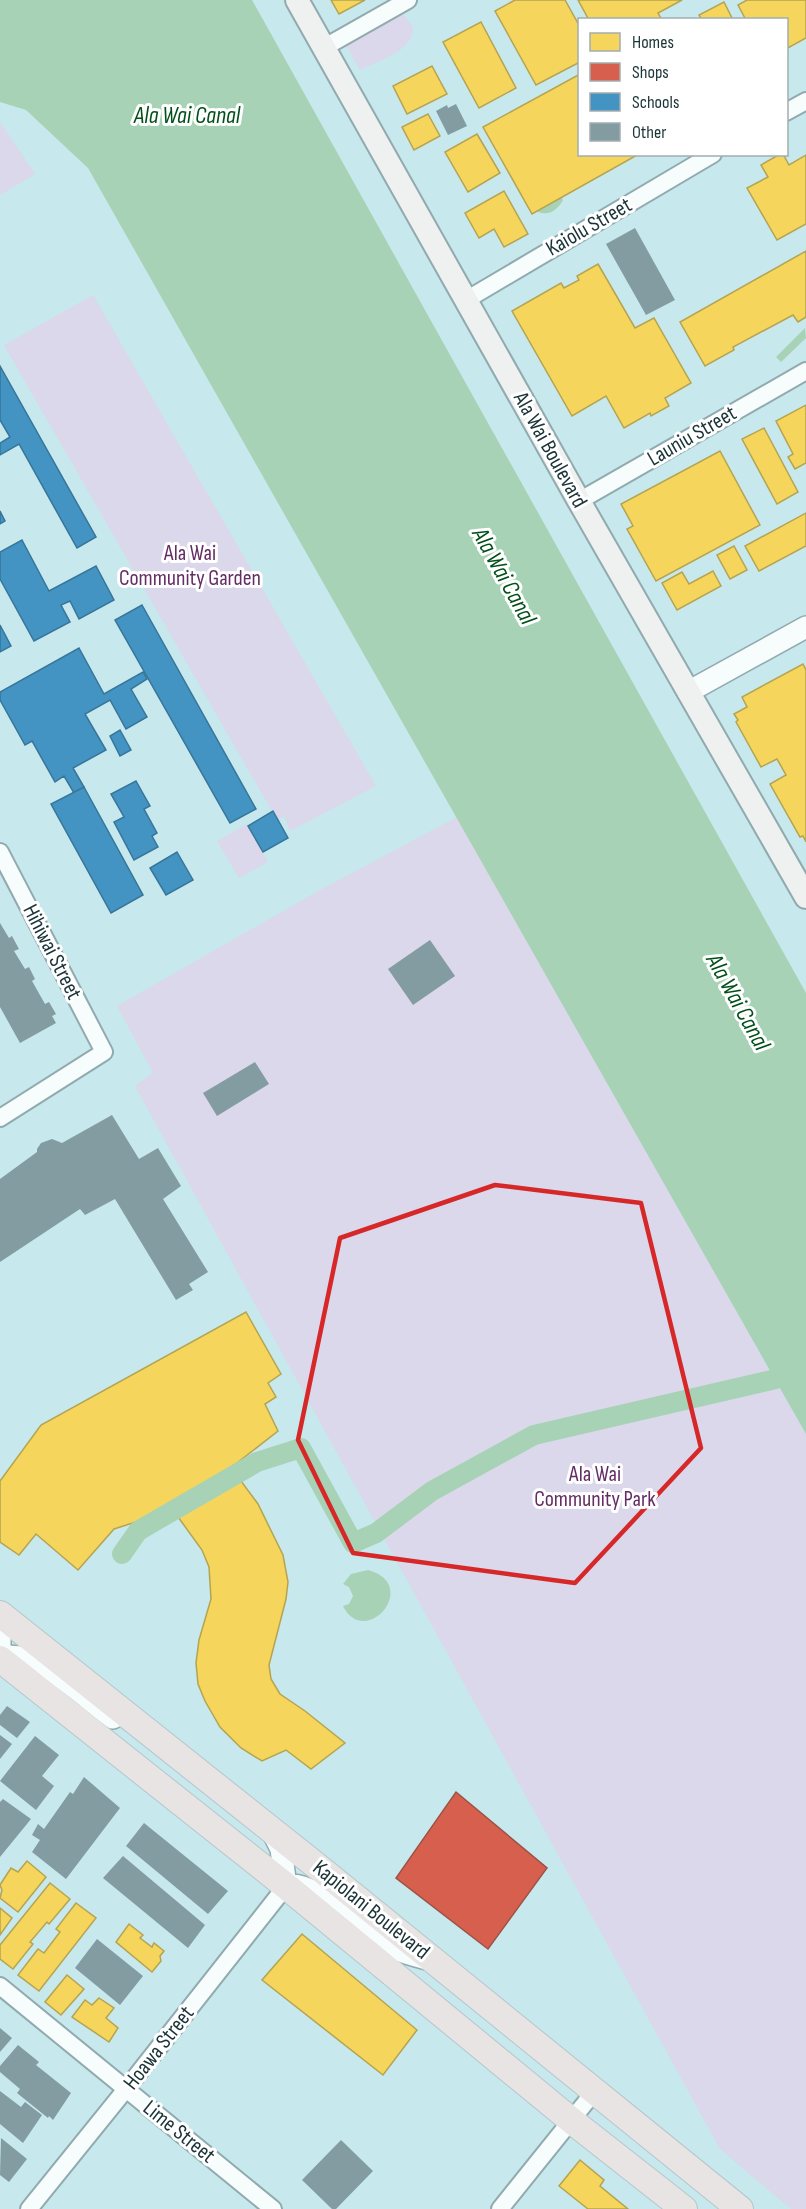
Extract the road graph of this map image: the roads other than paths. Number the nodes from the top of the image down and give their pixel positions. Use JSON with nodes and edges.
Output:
{"nodes":[{"id":1,"x":297,"y":0,"type":"edge"},
{"id":2,"x":408,"y":0,"type":"edge"},
{"id":3,"x":325,"y":47,"type":"junction"},
{"id":4,"x":806,"y":101,"type":"edge"},
{"id":5,"x":788,"y":111,"type":"edge"},
{"id":6,"x":710,"y":156,"type":"edge"},
{"id":7,"x":466,"y":300,"type":"junction"},
{"id":8,"x":806,"y":371,"type":"edge"},
{"id":9,"x":579,"y":501,"type":"junction"},
{"id":10,"x":806,"y":627,"type":"edge"},
{"id":11,"x":688,"y":692,"type":"junction"},
{"id":12,"x":0,"y":852,"type":"edge"},
{"id":13,"x":803,"y":885,"type":"edge"},
{"id":14,"x":0,"y":1118,"type":"edge"},
{"id":15,"x":0,"y":1614,"type":"edge"},
{"id":16,"x":0,"y":1636,"type":"edge"},
{"id":17,"x":0,"y":1656,"type":"edge"},
{"id":18,"x":152,"y":1734,"type":"junction"},
{"id":19,"x":271,"y":1829,"type":"junction"},
{"id":20,"x":286,"y":1886,"type":"junction"},
{"id":21,"x":432,"y":1960,"type":"junction"},
{"id":22,"x":0,"y":1986,"type":"edge"},
{"id":23,"x":126,"y":2089,"type":"junction"},
{"id":24,"x":594,"y":2092,"type":"junction"},
{"id":25,"x":572,"y":2121,"type":"junction"},
{"id":26,"x":29,"y":2209,"type":"edge"},
{"id":27,"x":273,"y":2209,"type":"edge"},
{"id":28,"x":500,"y":2209,"type":"edge"},
{"id":29,"x":684,"y":2209,"type":"edge"},
{"id":30,"x":740,"y":2209,"type":"edge"}],
"edges":[{"from":1,"to":3,"type":"main road","name":"Ala Wai Boulevard"},
{"from":2,"to":3,"type":"street"},
{"from":3,"to":7,"type":"main road","name":"Ala Wai Boulevard"},
{"from":4,"to":5,"type":"street"},
{"from":6,"to":7,"type":"street","name":"Kaiolu Street"},
{"from":7,"to":9,"type":"main road","name":"Ala Wai Boulevard"},
{"from":8,"to":9,"type":"street","name":"Launiu Street"},
{"from":9,"to":11,"type":"main road","name":"Ala Wai Boulevard"},
{"from":10,"to":11,"type":"street"},
{"from":11,"to":13,"type":"main road","name":"Ala Wai Boulevard"},
{"from":12,"to":14,"type":"street","name":"Hihiwai Street"},
{"from":15,"to":18,"type":"main road","name":"Kapiolani Boulevard"},
{"from":16,"to":17,"type":"street"},
{"from":17,"to":18,"type":"street"},
{"from":17,"to":20,"type":"main road","name":"Kapiolani Boulevard"},
{"from":18,"to":19,"type":"main road","name":"Kapiolani Boulevard"},
{"from":19,"to":20,"type":"street"},
{"from":19,"to":21,"type":"main road","name":"Kapiolani Boulevard"},
{"from":20,"to":21,"type":"street"},
{"from":20,"to":23,"type":"street","name":"Hoawa Street"},
{"from":20,"to":25,"type":"main road","name":"Kapiolani Boulevard"},
{"from":21,"to":24,"type":"main road","name":"Kapiolani Boulevard"},
{"from":22,"to":23,"type":"street","name":"Lime Street"},
{"from":23,"to":26,"type":"street","name":"Hoawa Street"},
{"from":23,"to":27,"type":"street","name":"Lime Street"},
{"from":24,"to":25,"type":"street"},
{"from":24,"to":30,"type":"main road","name":"Kapiolani Boulevard"},
{"from":25,"to":28,"type":"street"},
{"from":25,"to":29,"type":"main road","name":"Kapiolani Boulevard"}]}
